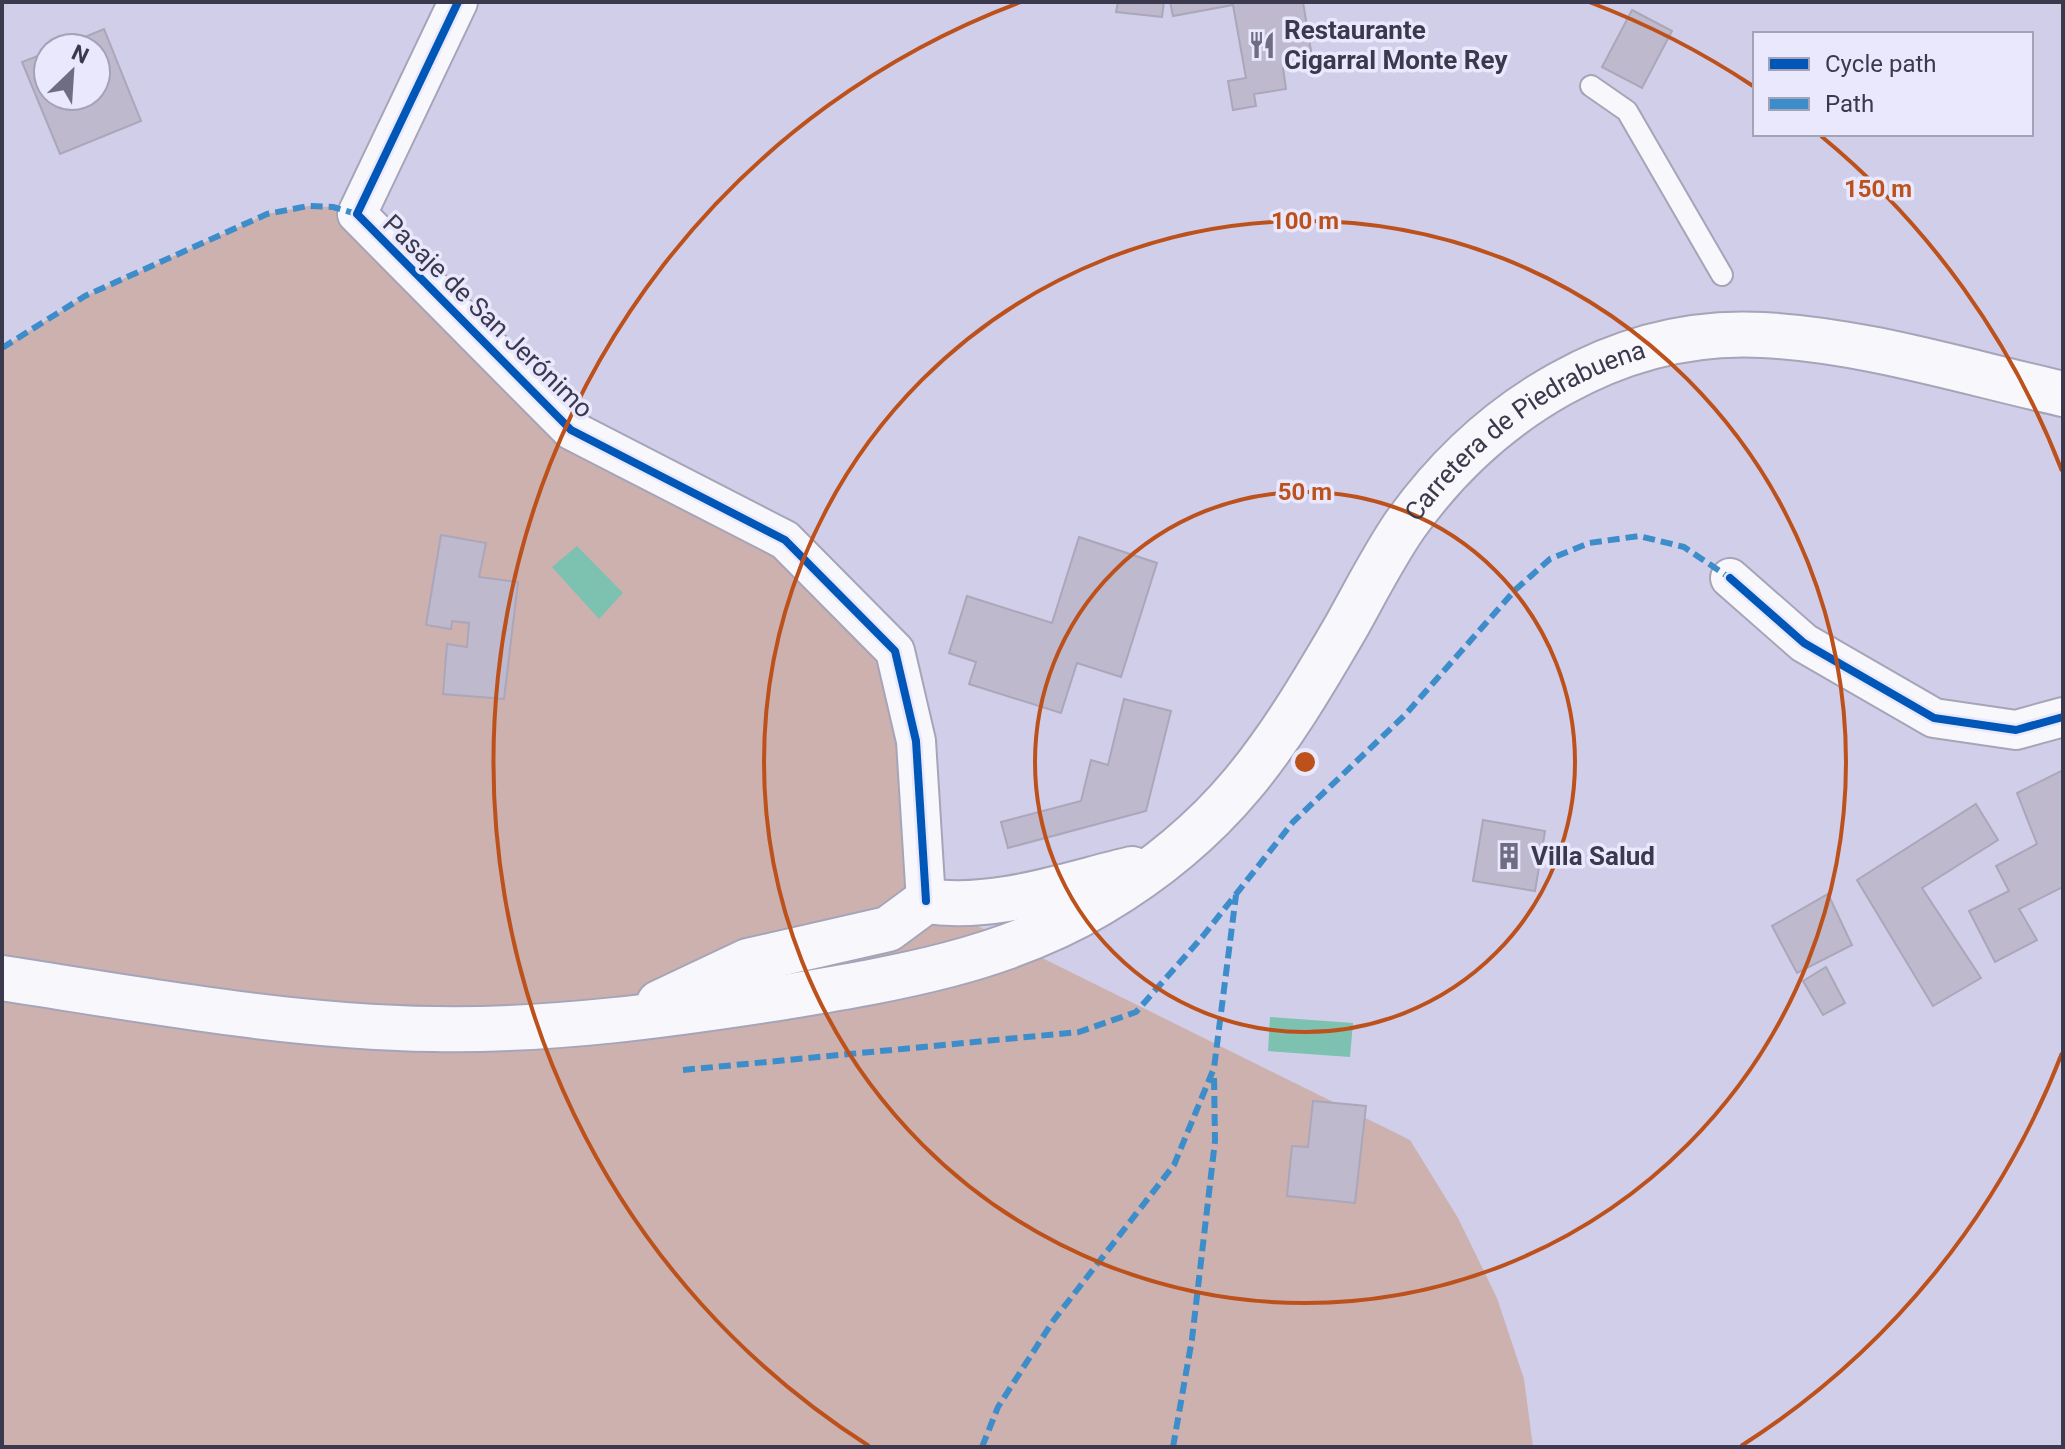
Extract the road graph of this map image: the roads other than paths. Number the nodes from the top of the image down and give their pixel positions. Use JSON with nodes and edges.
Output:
{"nodes":[{"id":1,"x":458,"y":2,"type":"edge"},
{"id":2,"x":1591,"y":86,"type":"dead end"},
{"id":3,"x":1722,"y":275,"type":"dead end"},
{"id":4,"x":2063,"y":394,"type":"edge"},
{"id":5,"x":1730,"y":578,"type":"dead end"},
{"id":6,"x":2063,"y":717,"type":"edge"},
{"id":7,"x":1165,"y":862,"type":"junction"},
{"id":8,"x":926,"y":901,"type":"junction"},
{"id":9,"x":2,"y":978,"type":"edge"},
{"id":10,"x":621,"y":1021,"type":"junction"}],
"edges":[{"from":1,"to":8,"type":"street","name":"Pasaje de San Jerónimo"},
{"from":2,"to":3,"type":"lane"},
{"from":4,"to":7,"type":"main road","name":"Carretera de Piedrabuena"},
{"from":5,"to":6,"type":"street"},
{"from":7,"to":8,"type":"main road"},
{"from":7,"to":10,"type":"main road","name":"Carretera de Piedrabuena"},
{"from":8,"to":10,"type":"main road"},
{"from":9,"to":10,"type":"main road","name":"Carretera de Piedrabuena"}]}
